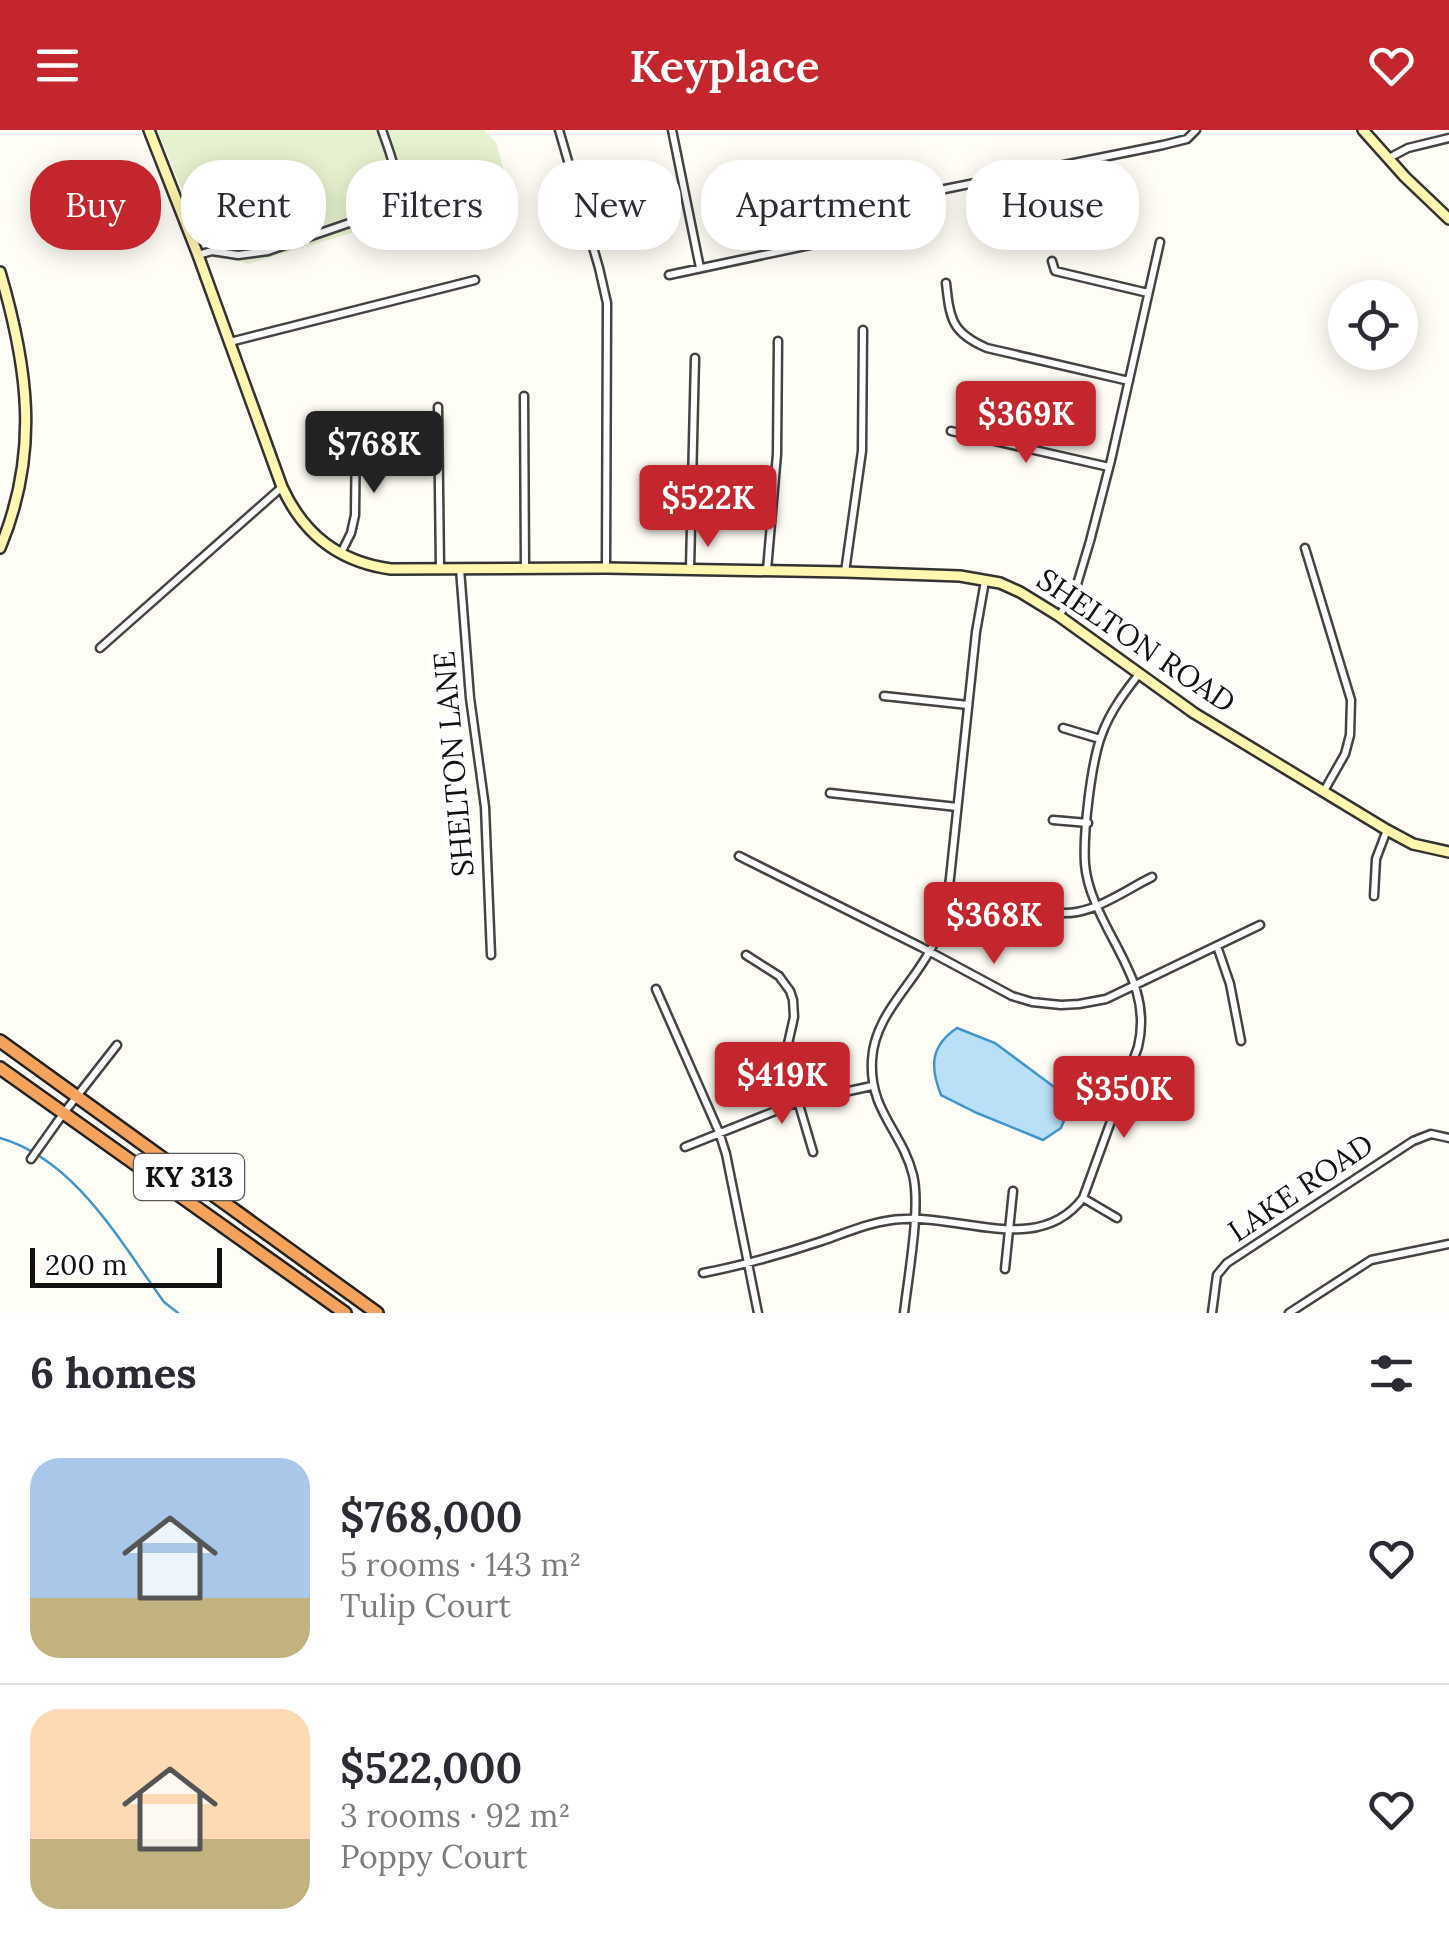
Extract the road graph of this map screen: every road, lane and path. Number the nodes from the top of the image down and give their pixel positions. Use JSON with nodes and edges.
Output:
{"nodes":[{"id":1,"x":149,"y":130,"type":"edge"},
{"id":2,"x":382,"y":130,"type":"edge"},
{"id":3,"x":559,"y":130,"type":"edge"},
{"id":4,"x":672,"y":130,"type":"edge"},
{"id":5,"x":1196,"y":130,"type":"edge"},
{"id":6,"x":1363,"y":130,"type":"edge"},
{"id":7,"x":1449,"y":138,"type":"edge"},
{"id":8,"x":1388,"y":159,"type":"junction"},
{"id":9,"x":1449,"y":219,"type":"edge"},
{"id":10,"x":1160,"y":242,"type":"dead end"},
{"id":11,"x":198,"y":255,"type":"junction"},
{"id":12,"x":1052,"y":261,"type":"dead end"},
{"id":13,"x":700,"y":268,"type":"junction"},
{"id":14,"x":0,"y":272,"type":"edge"},
{"id":15,"x":669,"y":275,"type":"dead end"},
{"id":16,"x":476,"y":280,"type":"dead end"},
{"id":17,"x":946,"y":283,"type":"dead end"},
{"id":18,"x":0,"y":290,"type":"edge"},
{"id":19,"x":1148,"y":293,"type":"junction"},
{"id":20,"x":863,"y":330,"type":"dead end"},
{"id":21,"x":16,"y":332,"type":"junction"},
{"id":22,"x":778,"y":341,"type":"dead end"},
{"id":23,"x":229,"y":342,"type":"junction"},
{"id":24,"x":695,"y":358,"type":"dead end"},
{"id":25,"x":1129,"y":380,"type":"junction"},
{"id":26,"x":524,"y":396,"type":"dead end"},
{"id":27,"x":438,"y":408,"type":"dead end"},
{"id":28,"x":356,"y":426,"type":"dead end"},
{"id":29,"x":951,"y":430,"type":"dead end"},
{"id":30,"x":1110,"y":467,"type":"junction"},
{"id":31,"x":282,"y":487,"type":"junction"},
{"id":32,"x":0,"y":548,"type":"edge"},
{"id":33,"x":1305,"y":548,"type":"dead end"},
{"id":34,"x":340,"y":554,"type":"junction"},
{"id":35,"x":440,"y":568,"type":"junction"},
{"id":36,"x":460,"y":568,"type":"junction"},
{"id":37,"x":525,"y":568,"type":"junction"},
{"id":38,"x":606,"y":568,"type":"junction"},
{"id":39,"x":690,"y":569,"type":"junction"},
{"id":40,"x":767,"y":570,"type":"junction"},
{"id":41,"x":845,"y":572,"type":"junction"},
{"id":42,"x":986,"y":580,"type":"junction"},
{"id":43,"x":1058,"y":616,"type":"junction"},
{"id":44,"x":100,"y":648,"type":"dead end"},
{"id":45,"x":1138,"y":674,"type":"junction"},
{"id":46,"x":884,"y":696,"type":"dead end"},
{"id":47,"x":968,"y":705,"type":"junction"},
{"id":48,"x":1063,"y":728,"type":"dead end"},
{"id":49,"x":1100,"y":739,"type":"junction"},
{"id":50,"x":1324,"y":791,"type":"junction"},
{"id":51,"x":830,"y":792,"type":"dead end"},
{"id":52,"x":957,"y":807,"type":"junction"},
{"id":53,"x":1053,"y":820,"type":"dead end"},
{"id":54,"x":1088,"y":822,"type":"junction"},
{"id":55,"x":1388,"y":830,"type":"junction"},
{"id":56,"x":1449,"y":852,"type":"edge"},
{"id":57,"x":740,"y":856,"type":"dead end"},
{"id":58,"x":1152,"y":877,"type":"dead end"},
{"id":59,"x":1374,"y":896,"type":"dead end"},
{"id":60,"x":1096,"y":906,"type":"junction"},
{"id":61,"x":1047,"y":910,"type":"dead end"},
{"id":62,"x":1260,"y":925,"type":"dead end"},
{"id":63,"x":1217,"y":946,"type":"junction"},
{"id":64,"x":930,"y":952,"type":"junction"},
{"id":65,"x":491,"y":955,"type":"dead end"},
{"id":66,"x":746,"y":955,"type":"dead end"},
{"id":67,"x":1136,"y":986,"type":"junction"},
{"id":68,"x":656,"y":989,"type":"dead end"},
{"id":69,"x":0,"y":1040,"type":"edge"},
{"id":70,"x":1241,"y":1041,"type":"dead end"},
{"id":71,"x":118,"y":1045,"type":"dead end"},
{"id":72,"x":0,"y":1068,"type":"edge"},
{"id":73,"x":872,"y":1086,"type":"junction"},
{"id":74,"x":78,"y":1096,"type":"junction"},
{"id":75,"x":798,"y":1102,"type":"junction"},
{"id":76,"x":64,"y":1114,"type":"junction"},
{"id":77,"x":719,"y":1132,"type":"junction"},
{"id":78,"x":1449,"y":1138,"type":"edge"},
{"id":79,"x":685,"y":1147,"type":"dead end"},
{"id":80,"x":813,"y":1152,"type":"dead end"},
{"id":81,"x":32,"y":1160,"type":"dead end"},
{"id":82,"x":1013,"y":1191,"type":"dead end"},
{"id":83,"x":1083,"y":1198,"type":"junction"},
{"id":84,"x":914,"y":1218,"type":"junction"},
{"id":85,"x":1117,"y":1218,"type":"dead end"},
{"id":86,"x":1010,"y":1229,"type":"junction"},
{"id":87,"x":1449,"y":1244,"type":"edge"},
{"id":88,"x":748,"y":1264,"type":"junction"},
{"id":89,"x":1005,"y":1269,"type":"dead end"},
{"id":90,"x":704,"y":1272,"type":"dead end"},
{"id":91,"x":345,"y":1313,"type":"edge"},
{"id":92,"x":377,"y":1313,"type":"edge"},
{"id":93,"x":758,"y":1313,"type":"edge"},
{"id":94,"x":904,"y":1313,"type":"edge"},
{"id":95,"x":1212,"y":1313,"type":"edge"},
{"id":96,"x":1289,"y":1313,"type":"edge"}],
"edges":[{"from":1,"to":11,"type":"street","name":"SHELTON ROAD"},
{"from":2,"to":11,"type":"street"},
{"from":3,"to":38,"type":"street"},
{"from":4,"to":13,"type":"street"},
{"from":5,"to":13,"type":"street"},
{"from":6,"to":8,"type":"street"},
{"from":7,"to":8,"type":"street"},
{"from":8,"to":9,"type":"street"},
{"from":10,"to":19,"type":"street"},
{"from":11,"to":23,"type":"street","name":"SHELTON ROAD"},
{"from":12,"to":19,"type":"street"},
{"from":13,"to":15,"type":"street"},
{"from":14,"to":21,"type":"street"},
{"from":16,"to":23,"type":"street"},
{"from":17,"to":25,"type":"street"},
{"from":18,"to":21,"type":"street"},
{"from":19,"to":25,"type":"street"},
{"from":20,"to":41,"type":"street"},
{"from":21,"to":32,"type":"street"},
{"from":22,"to":40,"type":"street"},
{"from":23,"to":31,"type":"street","name":"SHELTON ROAD"},
{"from":24,"to":39,"type":"street"},
{"from":25,"to":30,"type":"street"},
{"from":26,"to":37,"type":"street"},
{"from":27,"to":35,"type":"street"},
{"from":28,"to":34,"type":"street"},
{"from":29,"to":30,"type":"street"},
{"from":30,"to":43,"type":"street"},
{"from":31,"to":34,"type":"street","name":"SHELTON ROAD"},
{"from":31,"to":44,"type":"street"},
{"from":33,"to":50,"type":"street"},
{"from":34,"to":35,"type":"street","name":"SHELTON ROAD"},
{"from":35,"to":36,"type":"street","name":"SHELTON ROAD"},
{"from":36,"to":37,"type":"street","name":"SHELTON ROAD"},
{"from":36,"to":65,"type":"street","name":"SHELTON LANE"},
{"from":37,"to":38,"type":"street","name":"SHELTON ROAD"},
{"from":38,"to":39,"type":"street","name":"SHELTON ROAD"},
{"from":39,"to":40,"type":"street","name":"SHELTON ROAD"},
{"from":40,"to":41,"type":"street","name":"SHELTON ROAD"},
{"from":41,"to":42,"type":"street","name":"SHELTON ROAD"},
{"from":42,"to":43,"type":"street","name":"SHELTON ROAD"},
{"from":42,"to":47,"type":"street"},
{"from":43,"to":45,"type":"street","name":"SHELTON ROAD"},
{"from":45,"to":49,"type":"street"},
{"from":45,"to":50,"type":"street","name":"SHELTON ROAD"},
{"from":46,"to":47,"type":"street"},
{"from":47,"to":52,"type":"street"},
{"from":48,"to":49,"type":"street"},
{"from":49,"to":54,"type":"street"},
{"from":50,"to":55,"type":"street","name":"SHELTON ROAD"},
{"from":51,"to":52,"type":"street"},
{"from":52,"to":64,"type":"street"},
{"from":53,"to":54,"type":"street"},
{"from":54,"to":60,"type":"street"},
{"from":55,"to":56,"type":"street","name":"SHELTON ROAD"},
{"from":55,"to":59,"type":"street"},
{"from":57,"to":64,"type":"street"},
{"from":58,"to":60,"type":"street"},
{"from":60,"to":61,"type":"street"},
{"from":60,"to":67,"type":"street"},
{"from":62,"to":63,"type":"street"},
{"from":63,"to":67,"type":"street"},
{"from":63,"to":70,"type":"street"},
{"from":64,"to":67,"type":"street"},
{"from":64,"to":73,"type":"street"},
{"from":66,"to":75,"type":"street"},
{"from":67,"to":83,"type":"street"},
{"from":68,"to":77,"type":"street"},
{"from":69,"to":74,"type":"highway","number":"KY 313"},
{"from":71,"to":74,"type":"street"},
{"from":72,"to":76,"type":"highway","number":"KY 313"},
{"from":73,"to":75,"type":"street"},
{"from":73,"to":84,"type":"street"},
{"from":74,"to":76,"type":"street"},
{"from":74,"to":92,"type":"highway","number":"KY 313"},
{"from":75,"to":77,"type":"street"},
{"from":75,"to":80,"type":"street"},
{"from":76,"to":81,"type":"street"},
{"from":76,"to":91,"type":"highway","number":"KY 313"},
{"from":77,"to":79,"type":"street"},
{"from":77,"to":88,"type":"street"},
{"from":78,"to":95,"type":"street","name":"LAKE ROAD"},
{"from":82,"to":86,"type":"street"},
{"from":83,"to":85,"type":"street"},
{"from":83,"to":86,"type":"street"},
{"from":84,"to":86,"type":"street"},
{"from":84,"to":88,"type":"street"},
{"from":84,"to":94,"type":"street"},
{"from":86,"to":89,"type":"street"},
{"from":87,"to":96,"type":"street"},
{"from":88,"to":90,"type":"street"},
{"from":88,"to":93,"type":"street"}]}
